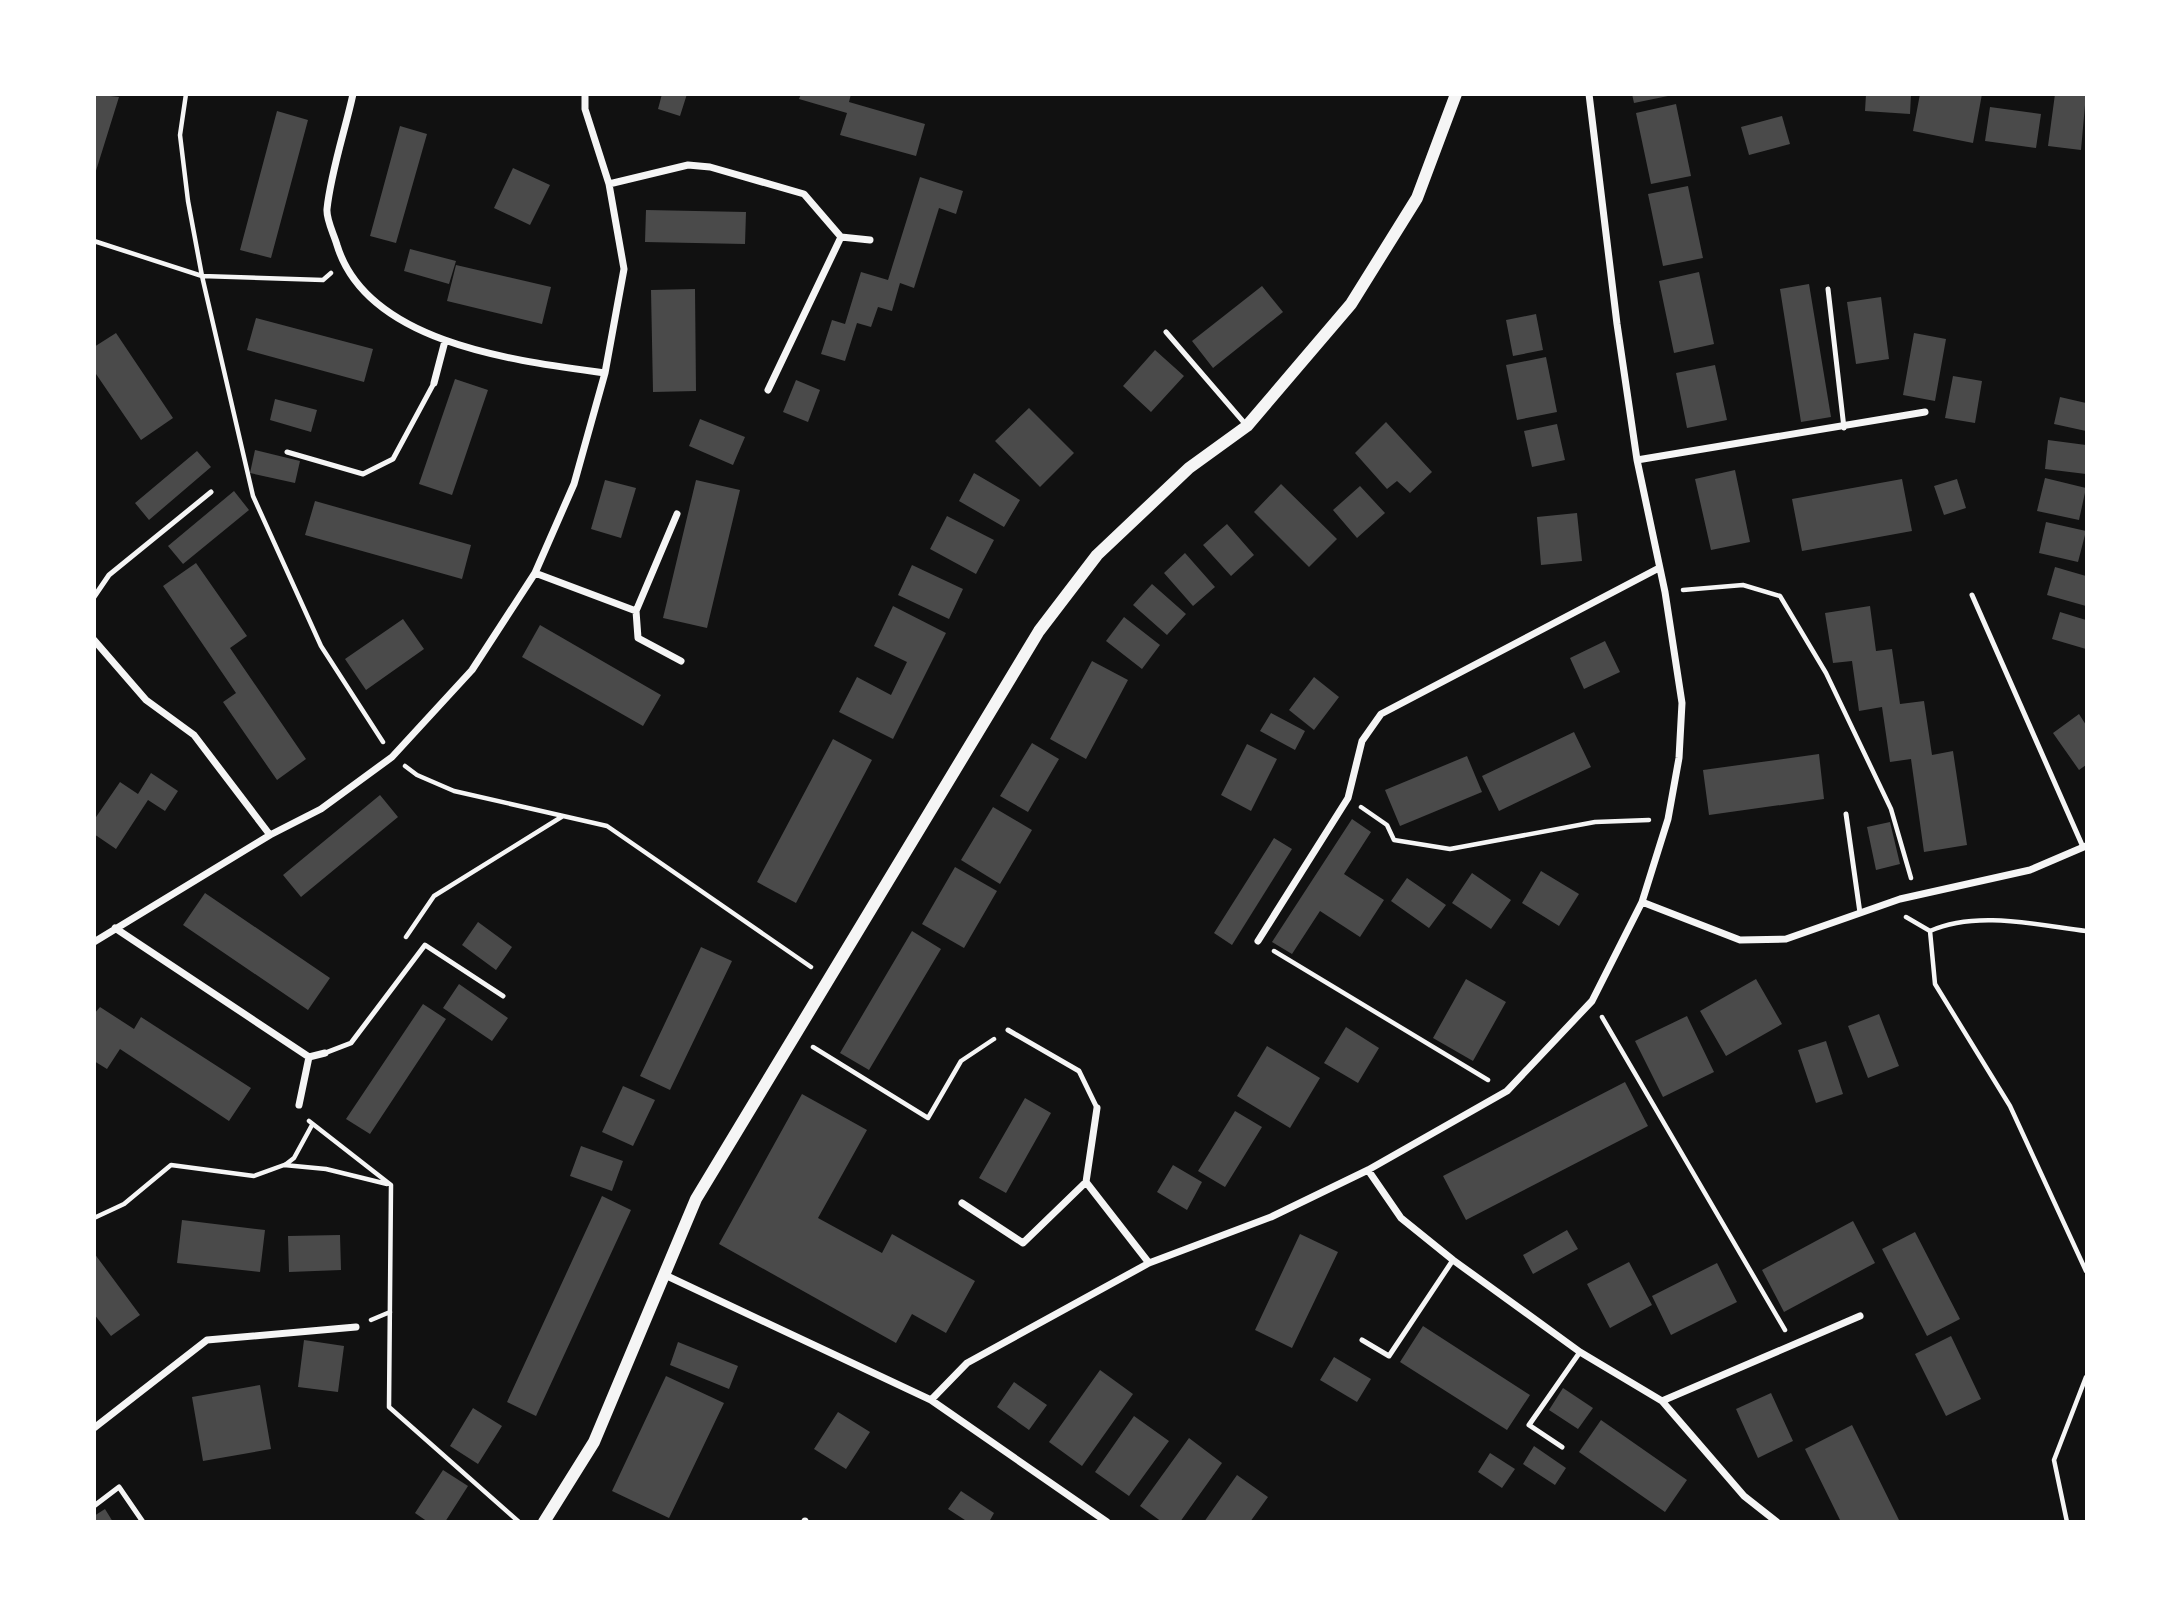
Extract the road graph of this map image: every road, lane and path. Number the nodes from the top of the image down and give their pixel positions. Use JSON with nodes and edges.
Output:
{"nodes":[{"id":1,"x":186,"y":94,"type":"edge"},
{"id":2,"x":353,"y":94,"type":"edge"},
{"id":3,"x":585,"y":94,"type":"edge"},
{"id":4,"x":1456,"y":94,"type":"edge"},
{"id":5,"x":1589,"y":94,"type":"edge"},
{"id":6,"x":609,"y":184,"type":"junction"},
{"id":7,"x":841,"y":237,"type":"junction"},
{"id":8,"x":870,"y":240,"type":"dead end"},
{"id":9,"x":94,"y":241,"type":"edge"},
{"id":10,"x":343,"y":265,"type":"junction"},
{"id":11,"x":202,"y":276,"type":"junction"},
{"id":12,"x":1828,"y":289,"type":"dead end"},
{"id":13,"x":1167,"y":332,"type":"dead end"},
{"id":14,"x":445,"y":341,"type":"junction"},
{"id":15,"x":605,"y":373,"type":"junction"},
{"id":16,"x":434,"y":383,"type":"joint"},
{"id":17,"x":768,"y":390,"type":"dead end"},
{"id":18,"x":1925,"y":412,"type":"dead end"},
{"id":19,"x":1247,"y":426,"type":"junction"},
{"id":20,"x":1844,"y":428,"type":"junction"},
{"id":21,"x":287,"y":452,"type":"dead end"},
{"id":22,"x":1637,"y":460,"type":"junction"},
{"id":23,"x":211,"y":492,"type":"dead end"},
{"id":24,"x":677,"y":514,"type":"dead end"},
{"id":25,"x":1659,"y":568,"type":"junction"},
{"id":26,"x":535,"y":573,"type":"junction"},
{"id":27,"x":1665,"y":592,"type":"junction"},
{"id":28,"x":1972,"y":595,"type":"dead end"},
{"id":29,"x":94,"y":597,"type":"edge"},
{"id":30,"x":636,"y":611,"type":"junction"},
{"id":31,"x":94,"y":640,"type":"edge"},
{"id":32,"x":681,"y":660,"type":"dead end"},
{"id":33,"x":392,"y":757,"type":"junction"},
{"id":34,"x":1348,"y":798,"type":"junction"},
{"id":35,"x":1846,"y":814,"type":"dead end"},
{"id":36,"x":564,"y":815,"type":"junction"},
{"id":37,"x":1668,"y":819,"type":"junction"},
{"id":38,"x":270,"y":835,"type":"junction"},
{"id":39,"x":2085,"y":847,"type":"edge"},
{"id":40,"x":1916,"y":896,"type":"junction"},
{"id":41,"x":1900,"y":899,"type":"junction"},
{"id":42,"x":1642,"y":902,"type":"junction"},
{"id":43,"x":1860,"y":913,"type":"junction"},
{"id":44,"x":116,"y":928,"type":"junction"},
{"id":45,"x":1930,"y":931,"type":"junction"},
{"id":46,"x":2087,"y":931,"type":"edge"},
{"id":47,"x":403,"y":941,"type":"dead end"},
{"id":48,"x":1258,"y":941,"type":"joint"},
{"id":49,"x":94,"y":942,"type":"edge"},
{"id":50,"x":828,"y":979,"type":"junction"},
{"id":51,"x":503,"y":996,"type":"dead end"},
{"id":52,"x":1592,"y":1002,"type":"junction"},
{"id":53,"x":1008,"y":1030,"type":"joint"},
{"id":54,"x":794,"y":1035,"type":"junction"},
{"id":55,"x":325,"y":1052,"type":"joint"},
{"id":56,"x":309,"y":1057,"type":"junction"},
{"id":57,"x":1507,"y":1091,"type":"junction"},
{"id":58,"x":299,"y":1105,"type":"joint"},
{"id":59,"x":1097,"y":1108,"type":"joint"},
{"id":60,"x":312,"y":1125,"type":"junction"},
{"id":61,"x":284,"y":1165,"type":"junction"},
{"id":62,"x":1368,"y":1170,"type":"junction"},
{"id":63,"x":1086,"y":1182,"type":"junction"},
{"id":64,"x":391,"y":1185,"type":"junction"},
{"id":65,"x":962,"y":1203,"type":"dead end"},
{"id":66,"x":94,"y":1218,"type":"edge"},
{"id":67,"x":1453,"y":1259,"type":"junction"},
{"id":68,"x":1149,"y":1263,"type":"junction"},
{"id":69,"x":2087,"y":1271,"type":"edge"},
{"id":70,"x":665,"y":1275,"type":"junction"},
{"id":71,"x":1860,"y":1315,"type":"dead end"},
{"id":72,"x":356,"y":1327,"type":"dead end"},
{"id":73,"x":1362,"y":1340,"type":"dead end"},
{"id":74,"x":1794,"y":1344,"type":"junction"},
{"id":75,"x":1580,"y":1352,"type":"junction"},
{"id":76,"x":2087,"y":1377,"type":"edge"},
{"id":77,"x":931,"y":1400,"type":"junction"},
{"id":78,"x":1662,"y":1401,"type":"junction"},
{"id":79,"x":94,"y":1428,"type":"edge"},
{"id":80,"x":1562,"y":1447,"type":"dead end"},
{"id":81,"x":94,"y":1506,"type":"edge"},
{"id":82,"x":143,"y":1521,"type":"edge"},
{"id":83,"x":519,"y":1521,"type":"edge"},
{"id":84,"x":544,"y":1521,"type":"edge"},
{"id":85,"x":1107,"y":1521,"type":"edge"},
{"id":86,"x":1777,"y":1521,"type":"edge"},
{"id":87,"x":2067,"y":1521,"type":"edge"}],
"edges":[{"from":1,"to":11,"type":"path"},
{"from":2,"to":10,"type":"street"},
{"from":3,"to":6,"type":"street"},
{"from":4,"to":19,"type":"street"},
{"from":5,"to":22,"type":"street"},
{"from":6,"to":7,"type":"street"},
{"from":6,"to":15,"type":"street"},
{"from":7,"to":8,"type":"street"},
{"from":7,"to":17,"type":"street"},
{"from":9,"to":11,"type":"path"},
{"from":10,"to":11,"type":"path"},
{"from":10,"to":14,"type":"street"},
{"from":11,"to":33,"type":"path"},
{"from":12,"to":20,"type":"lane"},
{"from":13,"to":19,"type":"lane"},
{"from":14,"to":15,"type":"street"},
{"from":14,"to":16,"type":"street"},
{"from":15,"to":26,"type":"street"},
{"from":16,"to":21,"type":"lane"},
{"from":18,"to":20,"type":"street"},
{"from":19,"to":50,"type":"street"},
{"from":20,"to":22,"type":"street"},
{"from":22,"to":25,"type":"street"},
{"from":23,"to":29,"type":"lane"},
{"from":24,"to":30,"type":"street"},
{"from":25,"to":27,"type":"street"},
{"from":25,"to":34,"type":"street"},
{"from":26,"to":30,"type":"street"},
{"from":26,"to":33,"type":"street"},
{"from":27,"to":37,"type":"street"},
{"from":27,"to":40,"type":"path"},
{"from":28,"to":39,"type":"lane"},
{"from":30,"to":32,"type":"street"},
{"from":31,"to":38,"type":"street"},
{"from":33,"to":36,"type":"path"},
{"from":33,"to":38,"type":"street"},
{"from":34,"to":37,"type":"path"},
{"from":34,"to":48,"type":"street"},
{"from":35,"to":43,"type":"lane"},
{"from":36,"to":47,"type":"path"},
{"from":36,"to":50,"type":"path"},
{"from":37,"to":42,"type":"street"},
{"from":38,"to":44,"type":"street"},
{"from":39,"to":40,"type":"street"},
{"from":40,"to":41,"type":"street"},
{"from":41,"to":43,"type":"street"},
{"from":41,"to":45,"type":"path"},
{"from":42,"to":43,"type":"street"},
{"from":42,"to":52,"type":"street"},
{"from":44,"to":49,"type":"street"},
{"from":44,"to":56,"type":"street"},
{"from":45,"to":46,"type":"path"},
{"from":45,"to":69,"type":"path"},
{"from":48,"to":57,"type":"path"},
{"from":50,"to":54,"type":"street"},
{"from":51,"to":55,"type":"lane"},
{"from":52,"to":57,"type":"street"},
{"from":52,"to":74,"type":"path"},
{"from":53,"to":54,"type":"path"},
{"from":53,"to":59,"type":"lane"},
{"from":54,"to":70,"type":"street"},
{"from":55,"to":56,"type":"street"},
{"from":56,"to":58,"type":"street"},
{"from":57,"to":62,"type":"street"},
{"from":58,"to":60,"type":"path"},
{"from":59,"to":63,"type":"street"},
{"from":60,"to":61,"type":"path"},
{"from":60,"to":64,"type":"path"},
{"from":61,"to":64,"type":"path"},
{"from":61,"to":66,"type":"path"},
{"from":62,"to":67,"type":"street"},
{"from":62,"to":68,"type":"street"},
{"from":63,"to":65,"type":"street"},
{"from":63,"to":68,"type":"street"},
{"from":64,"to":83,"type":"path"},
{"from":67,"to":73,"type":"lane"},
{"from":67,"to":75,"type":"street"},
{"from":68,"to":77,"type":"street"},
{"from":70,"to":77,"type":"street"},
{"from":70,"to":84,"type":"street"},
{"from":71,"to":74,"type":"street"},
{"from":72,"to":79,"type":"street"},
{"from":74,"to":78,"type":"street"},
{"from":75,"to":78,"type":"street"},
{"from":75,"to":80,"type":"lane"},
{"from":76,"to":87,"type":"path"},
{"from":77,"to":85,"type":"street"},
{"from":78,"to":86,"type":"street"},
{"from":81,"to":82,"type":"lane"}]}
